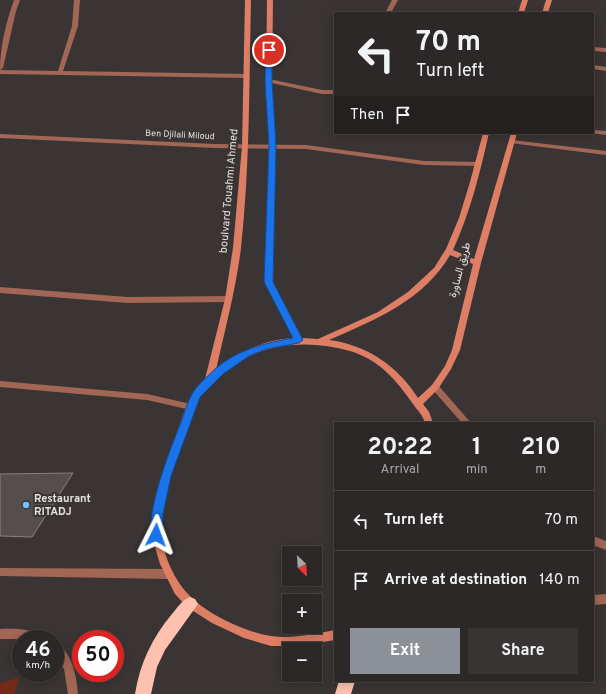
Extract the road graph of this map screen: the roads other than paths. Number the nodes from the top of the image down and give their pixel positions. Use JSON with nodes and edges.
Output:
{"nodes":[{"id":1,"x":17,"y":0,"type":"edge"},
{"id":2,"x":77,"y":0,"type":"edge"},
{"id":3,"x":248,"y":0,"type":"edge"},
{"id":4,"x":270,"y":0,"type":"edge"},
{"id":5,"x":394,"y":0,"type":"edge"},
{"id":6,"x":525,"y":0,"type":"edge"},
{"id":7,"x":549,"y":0,"type":"edge"},
{"id":8,"x":388,"y":12,"type":"edge"},
{"id":9,"x":521,"y":12,"type":"edge"},
{"id":10,"x":545,"y":12,"type":"edge"},
{"id":11,"x":594,"y":49,"type":"edge"},
{"id":12,"x":606,"y":50,"type":"edge"},
{"id":13,"x":594,"y":67,"type":"edge"},
{"id":14,"x":0,"y":68,"type":"edge"},
{"id":15,"x":606,"y":69,"type":"edge"},
{"id":16,"x":0,"y":72,"type":"edge"},
{"id":17,"x":60,"y":73,"type":"junction"},
{"id":18,"x":247,"y":76,"type":"junction"},
{"id":19,"x":269,"y":81,"type":"junction"},
{"id":20,"x":334,"y":92,"type":"edge"},
{"id":21,"x":594,"y":132,"type":"edge"},
{"id":22,"x":486,"y":134,"type":"edge"},
{"id":23,"x":514,"y":134,"type":"edge"},
{"id":24,"x":606,"y":134,"type":"edge"},
{"id":25,"x":0,"y":136,"type":"edge"},
{"id":26,"x":512,"y":142,"type":"junction"},
{"id":27,"x":245,"y":146,"type":"junction"},
{"id":28,"x":272,"y":146,"type":"junction"},
{"id":29,"x":606,"y":153,"type":"edge"},
{"id":30,"x":479,"y":164,"type":"junction"},
{"id":31,"x":448,"y":251,"type":"junction"},
{"id":32,"x":477,"y":263,"type":"junction"},
{"id":33,"x":0,"y":290,"type":"edge"},
{"id":34,"x":228,"y":299,"type":"junction"},
{"id":35,"x":299,"y":340,"type":"junction"},
{"id":36,"x":320,"y":341,"type":"junction"},
{"id":37,"x":209,"y":381,"type":"junction"},
{"id":38,"x":0,"y":384,"type":"edge"},
{"id":39,"x":435,"y":387,"type":"junction"},
{"id":40,"x":418,"y":404,"type":"junction"},
{"id":41,"x":191,"y":407,"type":"junction"},
{"id":42,"x":429,"y":422,"type":"edge"},
{"id":43,"x":465,"y":422,"type":"edge"},
{"id":44,"x":594,"y":540,"type":"edge"},
{"id":45,"x":606,"y":546,"type":"edge"},
{"id":46,"x":0,"y":572,"type":"edge"},
{"id":47,"x":170,"y":574,"type":"junction"},
{"id":48,"x":606,"y":599,"type":"edge"},
{"id":49,"x":594,"y":600,"type":"edge"},
{"id":50,"x":190,"y":604,"type":"junction"},
{"id":51,"x":12,"y":633,"type":"edge"},
{"id":52,"x":0,"y":634,"type":"edge"},
{"id":53,"x":334,"y":635,"type":"edge"},
{"id":54,"x":64,"y":658,"type":"edge"},
{"id":55,"x":347,"y":682,"type":"edge"},
{"id":56,"x":73,"y":694,"type":"edge"},
{"id":57,"x":142,"y":694,"type":"edge"},
{"id":58,"x":343,"y":694,"type":"edge"}],
"edges":[{"from":1,"to":14,"type":"street"},
{"from":2,"to":17,"type":"street"},
{"from":3,"to":18,"type":"main road","name":"boulvard Touahmi Ahmed"},
{"from":4,"to":19,"type":"main road"},
{"from":5,"to":8,"type":"street"},
{"from":6,"to":9,"type":"main road"},
{"from":7,"to":10,"type":"main road"},
{"from":11,"to":12,"type":"street"},
{"from":13,"to":15,"type":"street"},
{"from":16,"to":17,"type":"street"},
{"from":17,"to":18,"type":"street"},
{"from":18,"to":27,"type":"main road","name":"boulvard Touahmi Ahmed"},
{"from":19,"to":20,"type":"street"},
{"from":19,"to":28,"type":"main road"},
{"from":21,"to":24,"type":"street"},
{"from":22,"to":30,"type":"main road","name":"طريق الساورة"},
{"from":23,"to":26,"type":"main road","name":"طريق الساورة"},
{"from":25,"to":27,"type":"street","name":"Ben Djilali Miloud"},
{"from":26,"to":29,"type":"street"},
{"from":26,"to":32,"type":"main road","name":"طريق الساورة"},
{"from":27,"to":28,"type":"street","name":"Ben Djilali Miloud"},
{"from":27,"to":34,"type":"main road","name":"boulvard Touahmi Ahmed"},
{"from":28,"to":30,"type":"street","name":"Ben Djilali Miloud"},
{"from":28,"to":35,"type":"main road"},
{"from":30,"to":31,"type":"main road","name":"طريق الساورة"},
{"from":31,"to":32,"type":"main road"},
{"from":31,"to":36,"type":"main road","name":"طريق الساورة"},
{"from":32,"to":39,"type":"main road","name":"طريق الساورة"},
{"from":33,"to":34,"type":"street"},
{"from":34,"to":37,"type":"main road","name":"boulvard Touahmi Ahmed"},
{"from":35,"to":36,"type":"main road"},
{"from":35,"to":37,"type":"main road"},
{"from":36,"to":40,"type":"main road"},
{"from":37,"to":41,"type":"main road"},
{"from":38,"to":41,"type":"street"},
{"from":39,"to":40,"type":"main road","name":"طريق الساورة"},
{"from":39,"to":43,"type":"street"},
{"from":40,"to":42,"type":"main road"},
{"from":41,"to":47,"type":"main road"},
{"from":44,"to":45,"type":"street"},
{"from":46,"to":47,"type":"street"},
{"from":47,"to":50,"type":"main road"},
{"from":48,"to":49,"type":"street"},
{"from":50,"to":53,"type":"main road"},
{"from":50,"to":57,"type":"highway"},
{"from":51,"to":52,"type":"street"},
{"from":54,"to":56,"type":"street"},
{"from":55,"to":58,"type":"highway"}]}
